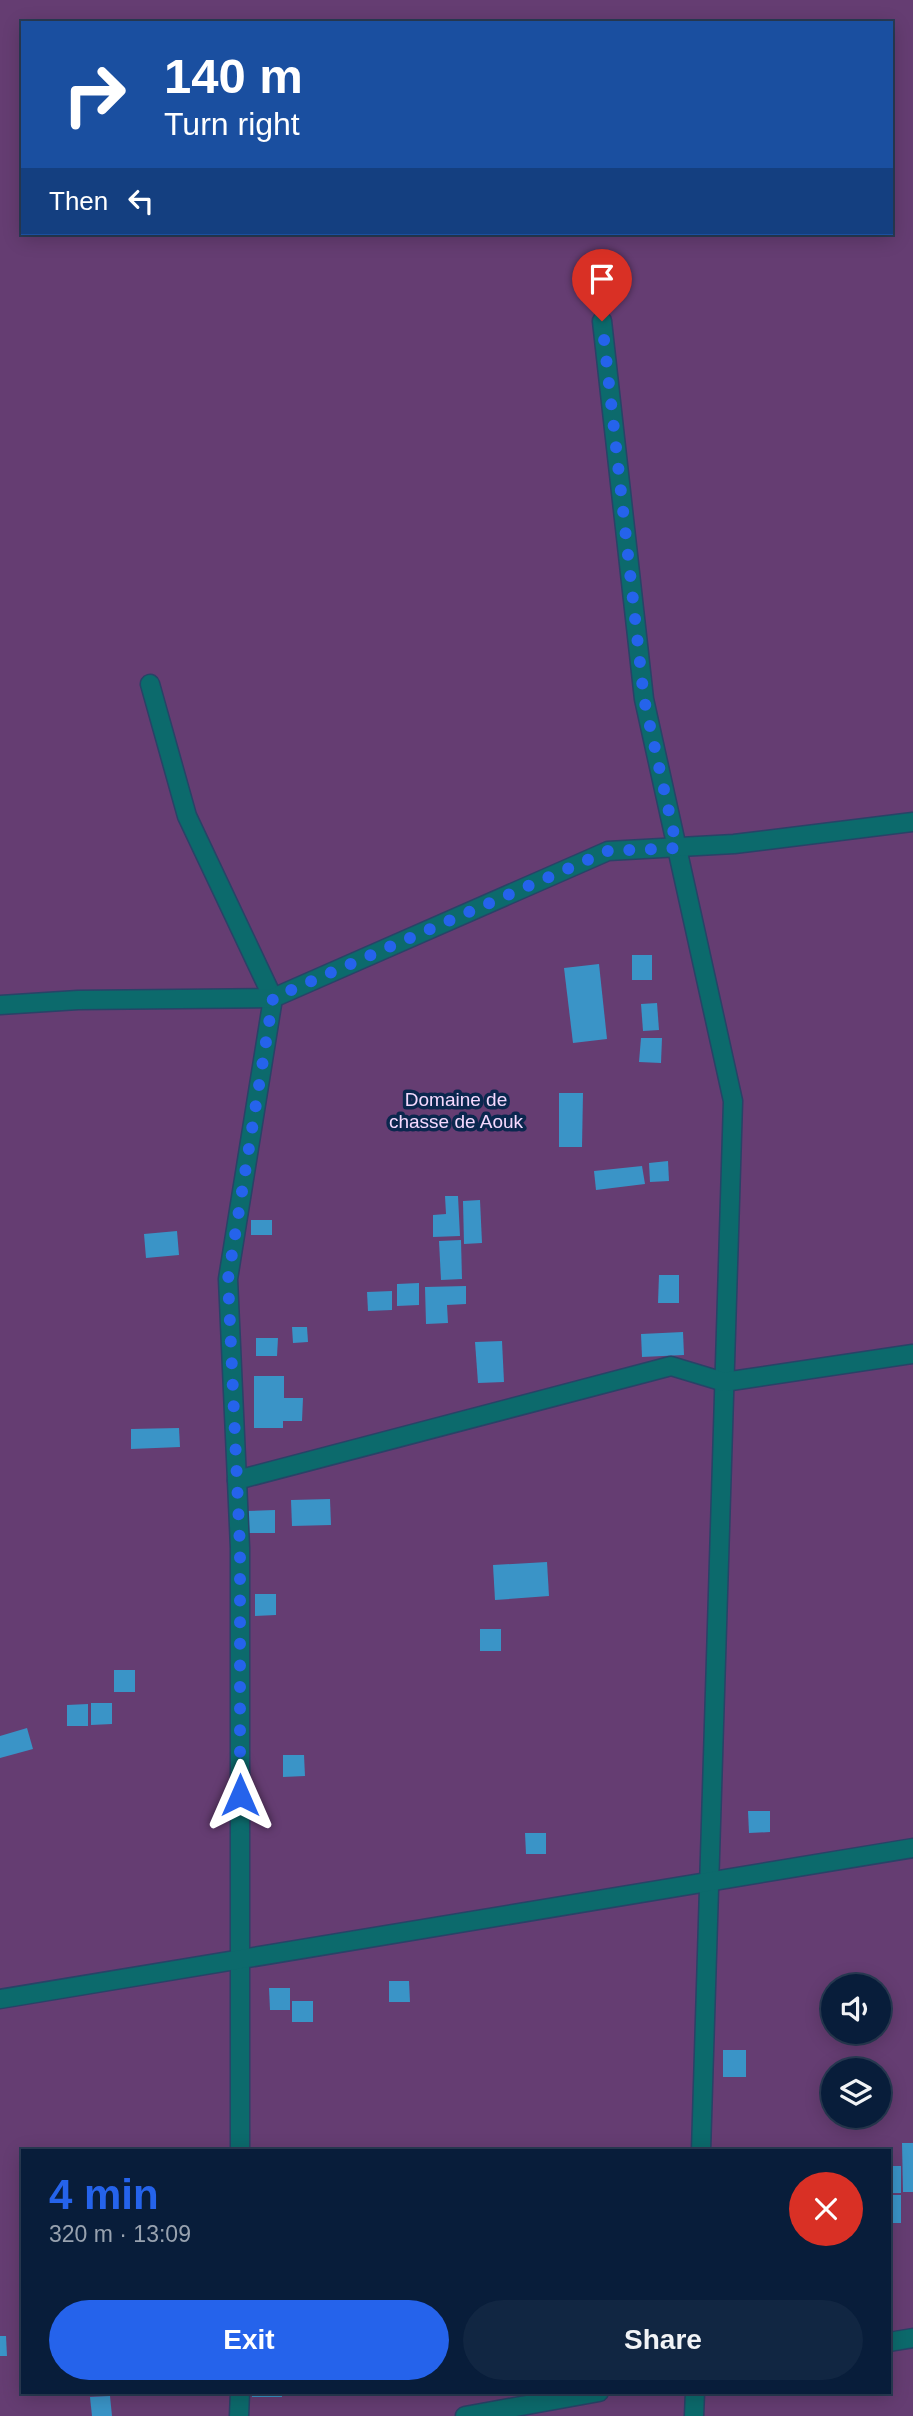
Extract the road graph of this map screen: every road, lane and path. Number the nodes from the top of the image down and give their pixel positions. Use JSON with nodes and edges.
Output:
{"nodes":[{"id":1,"x":602,"y":321,"type":"dead end"},
{"id":2,"x":150,"y":684,"type":"dead end"},
{"id":3,"x":913,"y":822,"type":"edge"},
{"id":4,"x":677,"y":848,"type":"junction"},
{"id":5,"x":273,"y":998,"type":"junction"},
{"id":6,"x":0,"y":1005,"type":"edge"},
{"id":7,"x":913,"y":1354,"type":"edge"},
{"id":8,"x":724,"y":1382,"type":"junction"},
{"id":9,"x":237,"y":1480,"type":"junction"},
{"id":10,"x":913,"y":1848,"type":"edge"},
{"id":11,"x":708,"y":1882,"type":"junction"},
{"id":12,"x":240,"y":1959,"type":"junction"},
{"id":13,"x":0,"y":1999,"type":"edge"},
{"id":14,"x":240,"y":2149,"type":"edge"},
{"id":15,"x":701,"y":2149,"type":"edge"},
{"id":16,"x":913,"y":2338,"type":"edge"},
{"id":17,"x":891,"y":2342,"type":"edge"},
{"id":18,"x":240,"y":2394,"type":"edge"},
{"id":19,"x":587,"y":2394,"type":"edge"},
{"id":20,"x":695,"y":2394,"type":"edge"},
{"id":21,"x":239,"y":2416,"type":"edge"},
{"id":22,"x":465,"y":2416,"type":"edge"},
{"id":23,"x":694,"y":2416,"type":"edge"}],
"edges":[{"from":1,"to":4,"type":"street"},
{"from":2,"to":5,"type":"street"},
{"from":3,"to":4,"type":"street"},
{"from":4,"to":5,"type":"street"},
{"from":4,"to":8,"type":"street"},
{"from":5,"to":6,"type":"street"},
{"from":5,"to":9,"type":"street"},
{"from":7,"to":8,"type":"street"},
{"from":8,"to":9,"type":"street"},
{"from":8,"to":11,"type":"street"},
{"from":9,"to":12,"type":"street"},
{"from":10,"to":11,"type":"street"},
{"from":11,"to":12,"type":"street"},
{"from":11,"to":15,"type":"street"},
{"from":12,"to":13,"type":"street"},
{"from":12,"to":14,"type":"street"},
{"from":16,"to":17,"type":"street"},
{"from":18,"to":21,"type":"street"},
{"from":19,"to":22,"type":"street"},
{"from":20,"to":23,"type":"street"}]}
